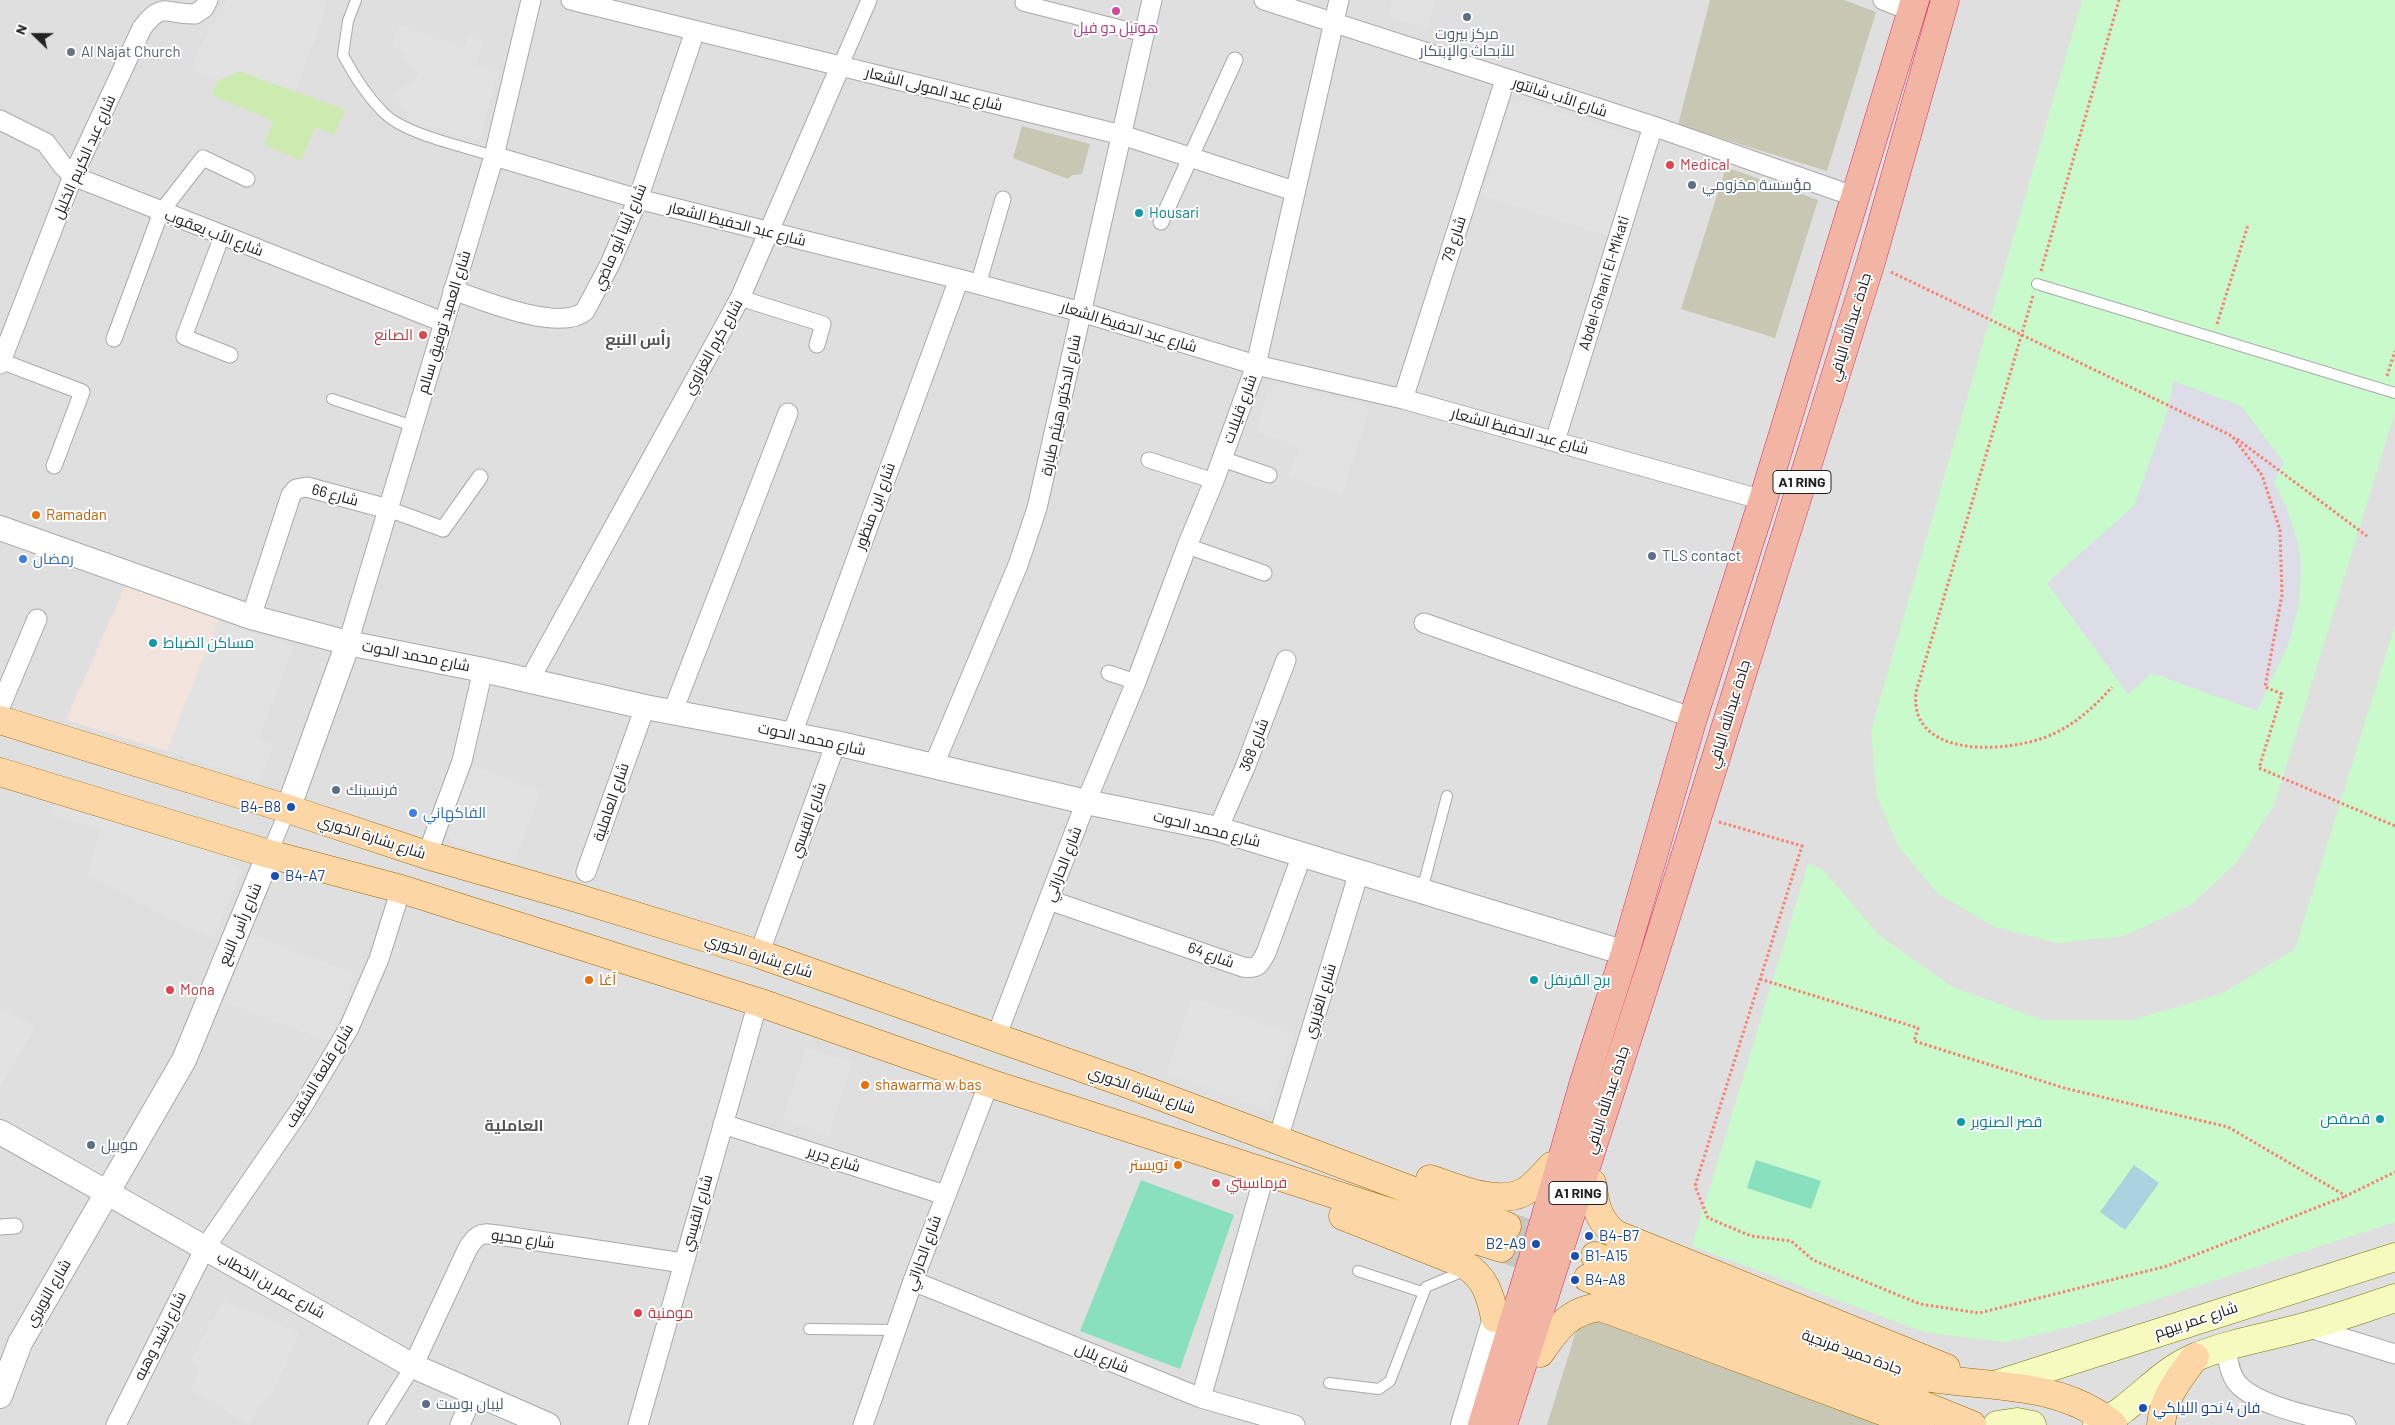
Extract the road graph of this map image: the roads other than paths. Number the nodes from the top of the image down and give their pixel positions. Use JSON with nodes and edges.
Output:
{"nodes":[{"id":1,"x":208,"y":0,"type":"edge"},
{"id":2,"x":356,"y":0,"type":"edge"},
{"id":3,"x":531,"y":0,"type":"edge"},
{"id":4,"x":571,"y":0,"type":"edge"},
{"id":5,"x":869,"y":0,"type":"edge"},
{"id":6,"x":1152,"y":0,"type":"edge"},
{"id":7,"x":1264,"y":0,"type":"edge"},
{"id":8,"x":1339,"y":0,"type":"edge"},
{"id":9,"x":1883,"y":0,"type":"edge"},
{"id":10,"x":1945,"y":0,"type":"edge"},
{"id":11,"x":1023,"y":3,"type":"dead end"},
{"id":12,"x":1913,"y":6,"type":"edge"},
{"id":13,"x":1334,"y":21,"type":"junction"},
{"id":14,"x":696,"y":31,"type":"junction"},
{"id":15,"x":1144,"y":34,"type":"junction"},
{"id":16,"x":1235,"y":60,"type":"dead end"},
{"id":17,"x":840,"y":67,"type":"junction"},
{"id":18,"x":1505,"y":80,"type":"junction"},
{"id":19,"x":0,"y":120,"type":"edge"},
{"id":20,"x":1653,"y":126,"type":"junction"},
{"id":21,"x":1122,"y":135,"type":"junction"},
{"id":22,"x":1191,"y":155,"type":"junction"},
{"id":23,"x":494,"y":156,"type":"junction"},
{"id":24,"x":73,"y":176,"type":"junction"},
{"id":25,"x":247,"y":179,"type":"dead end"},
{"id":26,"x":1294,"y":191,"type":"junction"},
{"id":27,"x":1856,"y":197,"type":"junction"},
{"id":28,"x":638,"y":199,"type":"junction"},
{"id":29,"x":1003,"y":199,"type":"dead end"},
{"id":30,"x":161,"y":212,"type":"junction"},
{"id":31,"x":1161,"y":222,"type":"dead end"},
{"id":32,"x":770,"y":233,"type":"junction"},
{"id":33,"x":222,"y":236,"type":"junction"},
{"id":34,"x":959,"y":279,"type":"junction"},
{"id":35,"x":2037,"y":284,"type":"road end"},
{"id":36,"x":978,"y":285,"type":"junction"},
{"id":37,"x":453,"y":290,"type":"junction"},
{"id":38,"x":740,"y":298,"type":"junction"},
{"id":39,"x":1081,"y":312,"type":"junction"},
{"id":40,"x":444,"y":322,"type":"junction"},
{"id":41,"x":114,"y":339,"type":"dead end"},
{"id":42,"x":817,"y":345,"type":"dead end"},
{"id":43,"x":230,"y":355,"type":"dead end"},
{"id":44,"x":1,"y":363,"type":"edge"},
{"id":45,"x":1256,"y":365,"type":"junction"},
{"id":46,"x":2395,"y":393,"type":"edge"},
{"id":47,"x":332,"y":399,"type":"dead end"},
{"id":48,"x":1403,"y":399,"type":"junction"},
{"id":49,"x":788,"y":413,"type":"dead end"},
{"id":50,"x":413,"y":426,"type":"junction"},
{"id":51,"x":1555,"y":440,"type":"junction"},
{"id":52,"x":1222,"y":459,"type":"junction"},
{"id":53,"x":1148,"y":460,"type":"dead end"},
{"id":54,"x":54,"y":466,"type":"dead end"},
{"id":55,"x":1269,"y":475,"type":"dead end"},
{"id":56,"x":480,"y":476,"type":"dead end"},
{"id":57,"x":1214,"y":481,"type":"junction"},
{"id":58,"x":1763,"y":500,"type":"junction"},
{"id":59,"x":388,"y":509,"type":"junction"},
{"id":60,"x":0,"y":528,"type":"edge"},
{"id":61,"x":1187,"y":546,"type":"junction"},
{"id":62,"x":1264,"y":572,"type":"dead end"},
{"id":63,"x":250,"y":617,"type":"junction"},
{"id":64,"x":37,"y":619,"type":"dead end"},
{"id":65,"x":1424,"y":623,"type":"dead end"},
{"id":66,"x":348,"y":643,"type":"junction"},
{"id":67,"x":1286,"y":660,"type":"dead end"},
{"id":68,"x":483,"y":670,"type":"junction"},
{"id":69,"x":1109,"y":673,"type":"dead end"},
{"id":70,"x":529,"y":680,"type":"junction"},
{"id":71,"x":1136,"y":682,"type":"junction"},
{"id":72,"x":0,"y":707,"type":"edge"},
{"id":73,"x":645,"y":707,"type":"junction"},
{"id":74,"x":673,"y":711,"type":"junction"},
{"id":75,"x":1693,"y":718,"type":"junction"},
{"id":76,"x":0,"y":720,"type":"edge"},
{"id":77,"x":792,"y":734,"type":"junction"},
{"id":78,"x":836,"y":743,"type":"junction"},
{"id":79,"x":933,"y":766,"type":"junction"},
{"id":80,"x":0,"y":772,"type":"edge"},
{"id":81,"x":1447,"y":796,"type":"dead end"},
{"id":82,"x":1086,"y":802,"type":"junction"},
{"id":83,"x":288,"y":809,"type":"junction"},
{"id":84,"x":1218,"y":829,"type":"junction"},
{"id":85,"x":269,"y":854,"type":"junction"},
{"id":86,"x":427,"y":855,"type":"junction"},
{"id":87,"x":1302,"y":855,"type":"junction"},
{"id":88,"x":586,"y":872,"type":"joint"},
{"id":89,"x":1359,"y":872,"type":"junction"},
{"id":90,"x":401,"y":889,"type":"junction"},
{"id":91,"x":1422,"y":890,"type":"junction"},
{"id":92,"x":577,"y":898,"type":"junction"},
{"id":93,"x":1049,"y":900,"type":"junction"},
{"id":94,"x":1625,"y":953,"type":"junction"},
{"id":95,"x":759,"y":954,"type":"junction"},
{"id":96,"x":1652,"y":962,"type":"junction"},
{"id":97,"x":758,"y":1002,"type":"junction"},
{"id":98,"x":996,"y":1037,"type":"junction"},
{"id":99,"x":989,"y":1083,"type":"junction"},
{"id":100,"x":1128,"y":1084,"type":"junction"},
{"id":101,"x":1583,"y":1085,"type":"junction"},
{"id":102,"x":1096,"y":1118,"type":"junction"},
{"id":103,"x":723,"y":1124,"type":"junction"},
{"id":104,"x":1281,"y":1130,"type":"junction"},
{"id":105,"x":0,"y":1132,"type":"edge"},
{"id":106,"x":1552,"y":1166,"type":"junction"},
{"id":107,"x":1592,"y":1183,"type":"junction"},
{"id":108,"x":1261,"y":1187,"type":"junction"},
{"id":109,"x":105,"y":1193,"type":"junction"},
{"id":110,"x":945,"y":1195,"type":"junction"},
{"id":111,"x":205,"y":1248,"type":"junction"},
{"id":112,"x":2395,"y":1257,"type":"edge"},
{"id":113,"x":683,"y":1262,"type":"junction"},
{"id":114,"x":1471,"y":1268,"type":"junction"},
{"id":115,"x":1358,"y":1271,"type":"dead end"},
{"id":116,"x":913,"y":1281,"type":"junction"},
{"id":117,"x":1422,"y":1292,"type":"junction"},
{"id":118,"x":2282,"y":1293,"type":"junction"},
{"id":119,"x":2395,"y":1298,"type":"edge"},
{"id":120,"x":1495,"y":1318,"type":"junction"},
{"id":121,"x":2306,"y":1327,"type":"junction"},
{"id":122,"x":809,"y":1330,"type":"dead end"},
{"id":123,"x":896,"y":1330,"type":"junction"},
{"id":124,"x":2226,"y":1347,"type":"junction"},
{"id":125,"x":1540,"y":1354,"type":"junction"},
{"id":126,"x":2395,"y":1354,"type":"edge"},
{"id":127,"x":2195,"y":1357,"type":"junction"},
{"id":128,"x":413,"y":1366,"type":"junction"},
{"id":129,"x":1329,"y":1382,"type":"dead end"},
{"id":130,"x":1989,"y":1383,"type":"junction"},
{"id":131,"x":474,"y":1392,"type":"junction"},
{"id":132,"x":0,"y":1396,"type":"edge"},
{"id":133,"x":1201,"y":1398,"type":"junction"},
{"id":134,"x":2334,"y":1423,"type":"edge"},
{"id":135,"x":2106,"y":1424,"type":"edge"},
{"id":136,"x":116,"y":1425,"type":"edge"},
{"id":137,"x":376,"y":1425,"type":"edge"},
{"id":138,"x":460,"y":1425,"type":"edge"},
{"id":139,"x":548,"y":1425,"type":"edge"},
{"id":140,"x":638,"y":1425,"type":"edge"},
{"id":141,"x":863,"y":1425,"type":"edge"},
{"id":142,"x":1295,"y":1425,"type":"edge"},
{"id":143,"x":1463,"y":1425,"type":"edge"},
{"id":144,"x":1482,"y":1425,"type":"edge"},
{"id":145,"x":1504,"y":1425,"type":"edge"},
{"id":146,"x":1517,"y":1425,"type":"edge"},
{"id":147,"x":1920,"y":1425,"type":"edge"},
{"id":148,"x":1972,"y":1425,"type":"edge"},
{"id":149,"x":1997,"y":1425,"type":"edge"},
{"id":150,"x":2032,"y":1425,"type":"edge"},
{"id":151,"x":2161,"y":1425,"type":"edge"}],
"edges":[{"from":1,"to":24,"type":"street","name":"شارع عبد الكريم الخليل"},
{"from":2,"to":23,"type":"lane"},
{"from":3,"to":23,"type":"street","name":"شارع العميد توفيق سالم"},
{"from":4,"to":14,"type":"street","name":"شارع عبد المولى الشعار"},
{"from":5,"to":17,"type":"street","name":"شارع كرم الغزاوي"},
{"from":6,"to":15,"type":"street","name":"شارع الدكتور هيثم طبارة"},
{"from":7,"to":13,"type":"street","name":"شارع الأب شانتور"},
{"from":8,"to":13,"type":"street","name":"شارع قليلات"},
{"from":9,"to":12,"type":"street"},
{"from":10,"to":96,"type":"highway","name":"جادة عبدالله اليافي","number":"A1 RING"},
{"from":11,"to":15,"type":"street"},
{"from":12,"to":27,"type":"highway","name":"جادة عبدالله اليافي","number":"A1 RING"},
{"from":13,"to":18,"type":"street","name":"شارع الأب شانتور"},
{"from":13,"to":26,"type":"street","name":"شارع قليلات"},
{"from":14,"to":17,"type":"street","name":"شارع عبد المولى الشعار"},
{"from":14,"to":28,"type":"street","name":"شارع أيليا أبو ماضي"},
{"from":15,"to":21,"type":"street","name":"شارع الدكتور هيثم طبارة"},
{"from":16,"to":22,"type":"street"},
{"from":17,"to":21,"type":"street","name":"شارع عبد المولى الشعار"},
{"from":17,"to":32,"type":"street","name":"شارع كرم الغزاوي"},
{"from":18,"to":20,"type":"street","name":"شارع الأب شانتور"},
{"from":18,"to":48,"type":"street","name":"شارع 79"},
{"from":19,"to":24,"type":"street","name":"شارع الأب يعقوب"},
{"from":20,"to":27,"type":"street","name":"شارع الأب شانتور"},
{"from":20,"to":51,"type":"street","name":"Abdel-Ghani El-Mikati"},
{"from":21,"to":22,"type":"street","name":"شارع عبد المولى الشعار"},
{"from":21,"to":39,"type":"street","name":"شارع الدكتور هيثم طبارة"},
{"from":22,"to":26,"type":"street","name":"شارع عبد المولى الشعار"},
{"from":22,"to":31,"type":"street"},
{"from":23,"to":28,"type":"street","name":"شارع عبد الحفيظ الشعار"},
{"from":23,"to":37,"type":"street","name":"شارع العميد توفيق سالم"},
{"from":24,"to":30,"type":"street","name":"شارع الأب يعقوب"},
{"from":24,"to":44,"type":"street","name":"شارع عبد الكريم الخليل"},
{"from":25,"to":30,"type":"street"},
{"from":26,"to":45,"type":"street","name":"شارع قليلات"},
{"from":27,"to":58,"type":"highway","name":"جادة عبدالله اليافي","number":"A1 RING"},
{"from":28,"to":32,"type":"street","name":"شارع عبد الحفيظ الشعار"},
{"from":28,"to":37,"type":"street","name":"شارع أيليا أبو ماضي"},
{"from":29,"to":36,"type":"street"},
{"from":30,"to":33,"type":"street","name":"شارع الأب يعقوب"},
{"from":30,"to":41,"type":"street"},
{"from":32,"to":34,"type":"street","name":"شارع عبد الحفيظ الشعار"},
{"from":32,"to":38,"type":"street","name":"شارع كرم الغزاوي"},
{"from":33,"to":40,"type":"street","name":"شارع الأب يعقوب"},
{"from":33,"to":43,"type":"street"},
{"from":34,"to":36,"type":"street","name":"شارع عبد الحفيظ الشعار"},
{"from":34,"to":77,"type":"street","name":"شارع ابن منظور"},
{"from":35,"to":46,"type":"lane"},
{"from":36,"to":39,"type":"street","name":"شارع عبد الحفيظ الشعار"},
{"from":37,"to":40,"type":"street","name":"شارع العميد توفيق سالم"},
{"from":38,"to":42,"type":"street"},
{"from":38,"to":70,"type":"street","name":"شارع كرم الغزاوي"},
{"from":39,"to":45,"type":"street","name":"شارع عبد الحفيظ الشعار"},
{"from":39,"to":79,"type":"street","name":"شارع الدكتور هيثم طبارة"},
{"from":40,"to":50,"type":"street","name":"شارع العميد توفيق سالم"},
{"from":44,"to":54,"type":"street"},
{"from":45,"to":48,"type":"street","name":"شارع عبد الحفيظ الشعار"},
{"from":45,"to":52,"type":"street","name":"شارع قليلات"},
{"from":47,"to":50,"type":"lane"},
{"from":48,"to":51,"type":"street","name":"شارع عبد الحفيظ الشعار"},
{"from":49,"to":74,"type":"street"},
{"from":50,"to":59,"type":"street","name":"شارع العميد توفيق سالم"},
{"from":51,"to":58,"type":"street","name":"شارع عبد الحفيظ الشعار"},
{"from":52,"to":55,"type":"street"},
{"from":52,"to":57,"type":"street","name":"شارع قليلات"},
{"from":53,"to":57,"type":"street"},
{"from":56,"to":59,"type":"street","name":"شارع 66"},
{"from":57,"to":61,"type":"street","name":"شارع قليلات"},
{"from":58,"to":75,"type":"highway","name":"جادة عبدالله اليافي","number":"A1 RING"},
{"from":59,"to":63,"type":"street","name":"شارع 66"},
{"from":59,"to":66,"type":"street","name":"شارع العميد توفيق سالم"},
{"from":60,"to":63,"type":"street","name":"شارع محمد الحوت"},
{"from":61,"to":62,"type":"street"},
{"from":61,"to":71,"type":"street","name":"شارع قليلات"},
{"from":63,"to":66,"type":"street","name":"شارع محمد الحوت"},
{"from":64,"to":72,"type":"street"},
{"from":65,"to":75,"type":"street"},
{"from":66,"to":68,"type":"street","name":"شارع محمد الحوت"},
{"from":66,"to":83,"type":"street","name":"شارع رأس النبع"},
{"from":67,"to":84,"type":"street","name":"شارع 368"},
{"from":68,"to":70,"type":"street","name":"شارع محمد الحوت"},
{"from":68,"to":86,"type":"street"},
{"from":69,"to":71,"type":"street"},
{"from":70,"to":73,"type":"street","name":"شارع محمد الحوت"},
{"from":71,"to":82,"type":"street","name":"شارع قليلات"},
{"from":73,"to":74,"type":"street","name":"شارع محمد الحوت"},
{"from":73,"to":88,"type":"street","name":"شارع العاملية"},
{"from":74,"to":77,"type":"street","name":"شارع محمد الحوت"},
{"from":75,"to":94,"type":"highway","name":"جادة عبدالله اليافي","number":"A1 RING"},
{"from":76,"to":83,"type":"main road","name":"شارع بشارة الخوري"},
{"from":77,"to":78,"type":"street","name":"شارع محمد الحوت"},
{"from":78,"to":79,"type":"street","name":"شارع محمد الحوت"},
{"from":78,"to":95,"type":"street","name":"شارع القيسي"},
{"from":79,"to":82,"type":"street","name":"شارع محمد الحوت"},
{"from":80,"to":85,"type":"main road","name":"شارع بشارة الخوري"},
{"from":81,"to":91,"type":"lane"},
{"from":82,"to":84,"type":"street","name":"شارع محمد الحوت"},
{"from":82,"to":93,"type":"street","name":"شارع الحاراتي"},
{"from":83,"to":85,"type":"street","name":"شارع رأس النبع"},
{"from":83,"to":86,"type":"main road","name":"شارع بشارة الخوري"},
{"from":84,"to":87,"type":"street","name":"شارع محمد الحوت"},
{"from":85,"to":90,"type":"main road","name":"شارع بشارة الخوري"},
{"from":85,"to":109,"type":"street","name":"شارع رأس النبع"},
{"from":86,"to":92,"type":"main road","name":"شارع بشارة الخوري"},
{"from":87,"to":89,"type":"street","name":"شارع محمد الحوت"},
{"from":87,"to":93,"type":"street","name":"شارع 64"},
{"from":88,"to":92,"type":"street","name":"شارع العاملية"},
{"from":89,"to":91,"type":"street","name":"شارع محمد الحوت"},
{"from":89,"to":104,"type":"street","name":"شارع الغزيري"},
{"from":90,"to":97,"type":"main road","name":"شارع بشارة الخوري"},
{"from":90,"to":111,"type":"street","name":"شارع قلعة الشقيف"},
{"from":91,"to":94,"type":"street","name":"شارع محمد الحوت"},
{"from":92,"to":95,"type":"main road","name":"شارع بشارة الخوري"},
{"from":93,"to":98,"type":"street","name":"شارع الحاراتي"},
{"from":94,"to":101,"type":"highway","name":"جادة عبدالله اليافي","number":"A1 RING"},
{"from":95,"to":98,"type":"main road","name":"شارع بشارة الخوري"},
{"from":96,"to":107,"type":"highway"},
{"from":96,"to":145,"type":"highway","name":"جادة عبدالله اليافي","number":"A1 RING"},
{"from":97,"to":99,"type":"main road","name":"شارع بشارة الخوري"},
{"from":97,"to":103,"type":"street","name":"شارع القيسي"},
{"from":98,"to":100,"type":"main road","name":"شارع بشارة الخوري"},
{"from":99,"to":102,"type":"main road","name":"شارع بشارة الخوري"},
{"from":99,"to":110,"type":"street","name":"شارع الحاراتي"},
{"from":100,"to":102,"type":"main road","name":"شارع بشارة الخوري"},
{"from":100,"to":104,"type":"main road"},
{"from":101,"to":106,"type":"highway"},
{"from":101,"to":144,"type":"highway","name":"جادة عبدالله اليافي","number":"A1 RING"},
{"from":102,"to":108,"type":"main road"},
{"from":103,"to":110,"type":"street","name":"شارع جرير"},
{"from":103,"to":113,"type":"street","name":"شارع القيسي"},
{"from":104,"to":106,"type":"main road"},
{"from":105,"to":109,"type":"street","name":"شارع عمر بن الخطاب"},
{"from":106,"to":120,"type":"highway"},
{"from":107,"to":125,"type":"highway"},
{"from":107,"to":130,"type":"main road"},
{"from":108,"to":114,"type":"main road"},
{"from":108,"to":133,"type":"street"},
{"from":109,"to":111,"type":"street","name":"شارع عمر بن الخطاب"},
{"from":109,"to":132,"type":"street","name":"شارع النويري"},
{"from":110,"to":116,"type":"street","name":"شارع الحاراتي"},
{"from":111,"to":128,"type":"street","name":"شارع عمر بن الخطاب"},
{"from":111,"to":136,"type":"street","name":"شارع رشيد وهبه"},
{"from":112,"to":118,"type":"main road","name":"شارع عمر بيهم"},
{"from":113,"to":128,"type":"street","name":"شارع محيو"},
{"from":113,"to":140,"type":"street","name":"شارع القيسي"},
{"from":114,"to":117,"type":"lane"},
{"from":114,"to":120,"type":"main road"},
{"from":115,"to":117,"type":"lane"},
{"from":116,"to":123,"type":"street","name":"شارع الحاراتي"},
{"from":116,"to":133,"type":"street","name":"شارع بلال"},
{"from":117,"to":129,"type":"lane"},
{"from":118,"to":121,"type":"main road"},
{"from":118,"to":130,"type":"main road","name":"شارع عمر بيهم"},
{"from":119,"to":121,"type":"main road"},
{"from":120,"to":143,"type":"street"},
{"from":121,"to":124,"type":"main road"},
{"from":121,"to":126,"type":"street"},
{"from":122,"to":123,"type":"lane"},
{"from":123,"to":141,"type":"street","name":"شارع الحاراتي"},
{"from":124,"to":127,"type":"main road"},
{"from":124,"to":134,"type":"street"},
{"from":125,"to":146,"type":"street"},
{"from":125,"to":147,"type":"main road"},
{"from":127,"to":135,"type":"main road"},
{"from":127,"to":151,"type":"main road"},
{"from":128,"to":131,"type":"street","name":"شارع عمر بن الخطاب"},
{"from":128,"to":137,"type":"street"},
{"from":130,"to":135,"type":"main road","name":"جادة حميد فرنجية"},
{"from":130,"to":148,"type":"main road","name":"جادة حميد فرنجية"},
{"from":131,"to":138,"type":"street"},
{"from":131,"to":139,"type":"street","name":"شارع عمر بن الخطاب"},
{"from":133,"to":142,"type":"street","name":"شارع بلال"},
{"from":149,"to":150,"type":"main road"}]}
